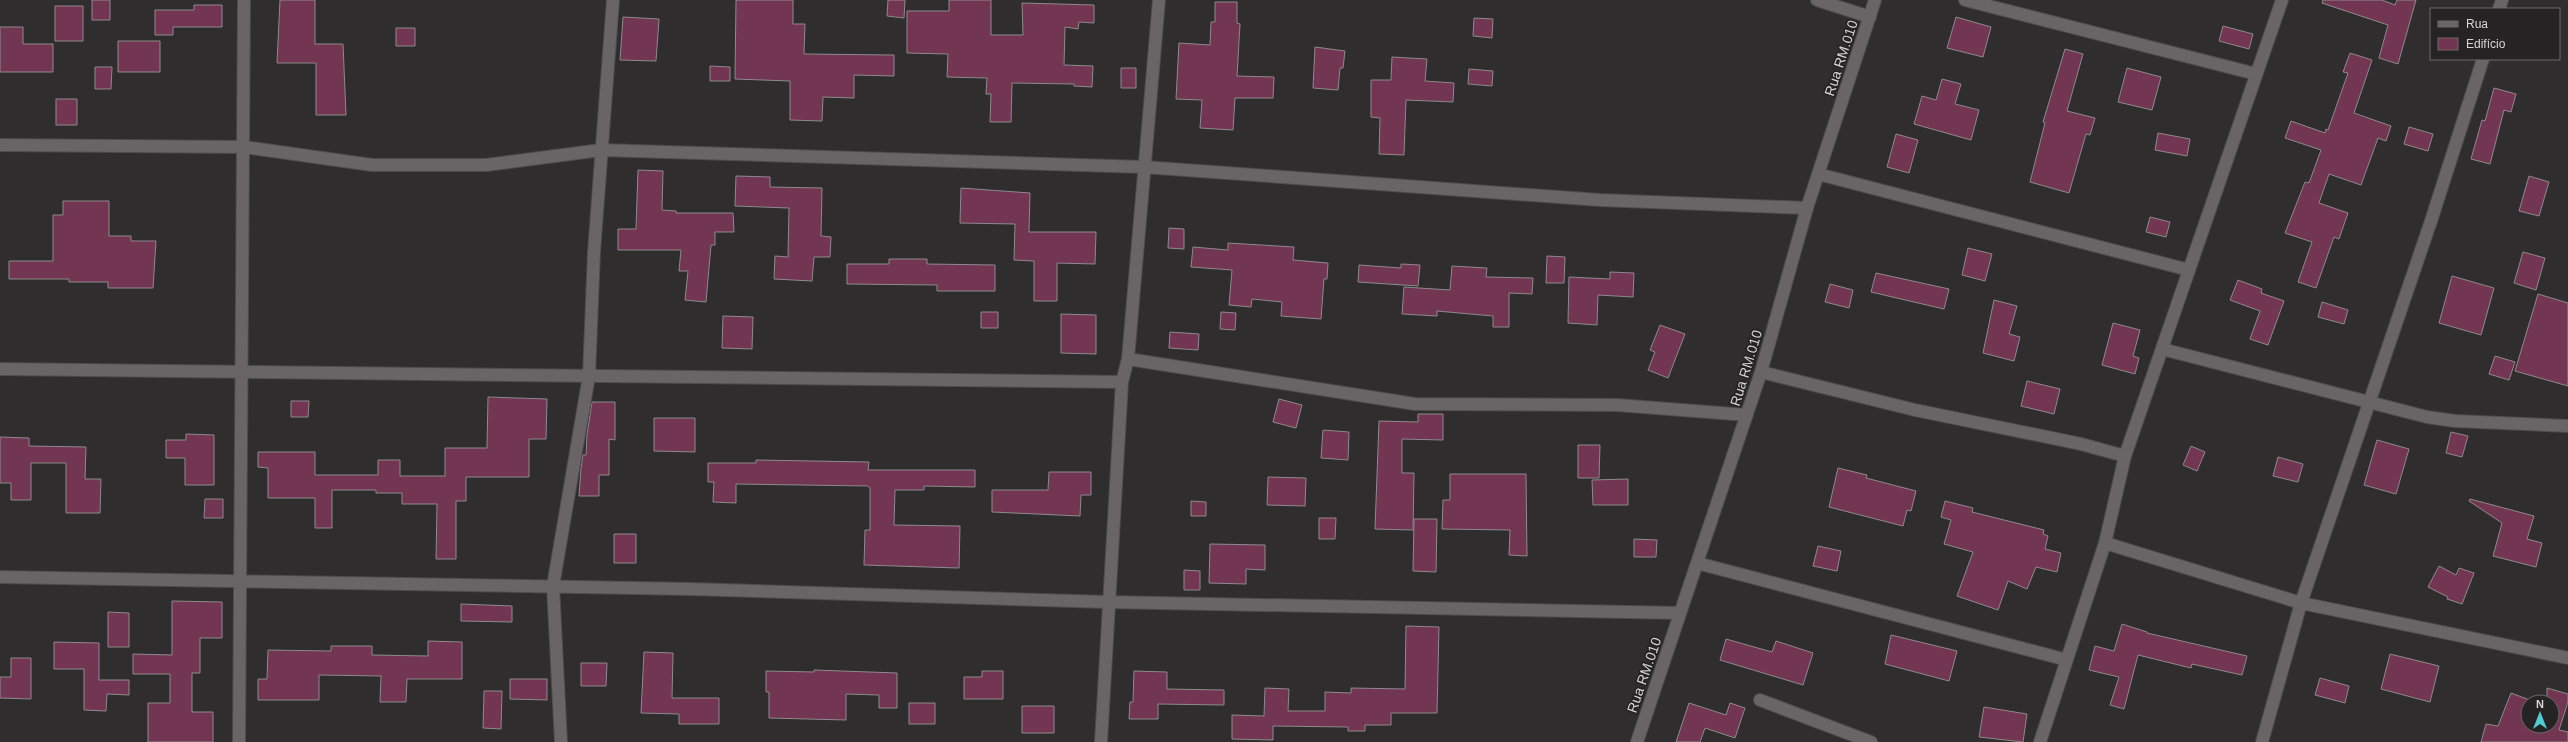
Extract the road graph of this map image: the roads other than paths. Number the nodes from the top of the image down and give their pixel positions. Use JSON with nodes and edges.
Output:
{"nodes":[{"id":1,"x":244,"y":0,"type":"edge"},
{"id":2,"x":613,"y":0,"type":"edge"},
{"id":3,"x":1159,"y":0,"type":"edge"},
{"id":4,"x":1817,"y":0,"type":"edge"},
{"id":5,"x":1875,"y":0,"type":"edge"},
{"id":6,"x":1965,"y":0,"type":"edge"},
{"id":7,"x":2282,"y":0,"type":"edge"},
{"id":8,"x":1870,"y":17,"type":"junction"},
{"id":9,"x":2483,"y":60,"type":"edge"},
{"id":10,"x":2256,"y":74,"type":"junction"},
{"id":11,"x":0,"y":145,"type":"edge"},
{"id":12,"x":244,"y":147,"type":"junction"},
{"id":13,"x":601,"y":150,"type":"junction"},
{"id":14,"x":1144,"y":168,"type":"junction"},
{"id":15,"x":1818,"y":174,"type":"junction"},
{"id":16,"x":1807,"y":208,"type":"junction"},
{"id":17,"x":2189,"y":270,"type":"junction"},
{"id":18,"x":2162,"y":350,"type":"junction"},
{"id":19,"x":1128,"y":359,"type":"junction"},
{"id":20,"x":0,"y":369,"type":"edge"},
{"id":21,"x":1761,"y":372,"type":"junction"},
{"id":22,"x":243,"y":373,"type":"junction"},
{"id":23,"x":589,"y":376,"type":"junction"},
{"id":24,"x":1122,"y":382,"type":"junction"},
{"id":25,"x":2369,"y":402,"type":"junction"},
{"id":26,"x":1747,"y":415,"type":"junction"},
{"id":27,"x":2568,"y":426,"type":"edge"},
{"id":28,"x":2125,"y":456,"type":"junction"},
{"id":29,"x":2105,"y":542,"type":"junction"},
{"id":30,"x":1697,"y":563,"type":"junction"},
{"id":31,"x":0,"y":577,"type":"edge"},
{"id":32,"x":241,"y":581,"type":"junction"},
{"id":33,"x":553,"y":586,"type":"junction"},
{"id":34,"x":1108,"y":602,"type":"junction"},
{"id":35,"x":2301,"y":603,"type":"junction"},
{"id":36,"x":1680,"y":613,"type":"junction"},
{"id":37,"x":2568,"y":658,"type":"edge"},
{"id":38,"x":2067,"y":660,"type":"junction"},
{"id":39,"x":1760,"y":700,"type":"dead end"},
{"id":40,"x":239,"y":742,"type":"edge"},
{"id":41,"x":561,"y":742,"type":"edge"},
{"id":42,"x":1101,"y":742,"type":"edge"},
{"id":43,"x":1637,"y":742,"type":"edge"},
{"id":44,"x":1870,"y":742,"type":"edge"},
{"id":45,"x":2040,"y":742,"type":"edge"},
{"id":46,"x":2262,"y":742,"type":"edge"}],
"edges":[{"from":1,"to":12,"type":"street"},
{"from":2,"to":13,"type":"street"},
{"from":3,"to":14,"type":"street"},
{"from":4,"to":8,"type":"street"},
{"from":5,"to":8,"type":"street","name":"Rua RM.010"},
{"from":6,"to":10,"type":"street"},
{"from":7,"to":10,"type":"street"},
{"from":8,"to":15,"type":"street","name":"Rua RM.010"},
{"from":9,"to":25,"type":"street"},
{"from":10,"to":17,"type":"street"},
{"from":11,"to":12,"type":"street"},
{"from":12,"to":13,"type":"street"},
{"from":12,"to":22,"type":"street"},
{"from":13,"to":14,"type":"street"},
{"from":13,"to":23,"type":"street"},
{"from":14,"to":16,"type":"street"},
{"from":14,"to":19,"type":"street"},
{"from":15,"to":16,"type":"street","name":"Rua RM.010"},
{"from":15,"to":17,"type":"street"},
{"from":16,"to":21,"type":"street","name":"Rua RM.010"},
{"from":17,"to":18,"type":"street"},
{"from":18,"to":25,"type":"street"},
{"from":18,"to":28,"type":"street"},
{"from":19,"to":24,"type":"street"},
{"from":19,"to":26,"type":"street"},
{"from":20,"to":22,"type":"street"},
{"from":21,"to":26,"type":"street","name":"Rua RM.010"},
{"from":21,"to":28,"type":"street"},
{"from":22,"to":23,"type":"street"},
{"from":22,"to":32,"type":"street"},
{"from":23,"to":24,"type":"street"},
{"from":23,"to":33,"type":"street"},
{"from":24,"to":34,"type":"street"},
{"from":25,"to":27,"type":"street"},
{"from":25,"to":35,"type":"street"},
{"from":26,"to":30,"type":"street","name":"Rua RM.010"},
{"from":28,"to":29,"type":"street"},
{"from":29,"to":35,"type":"street"},
{"from":29,"to":38,"type":"street"},
{"from":30,"to":36,"type":"street","name":"Rua RM.010"},
{"from":30,"to":38,"type":"street"},
{"from":31,"to":32,"type":"street"},
{"from":32,"to":33,"type":"street"},
{"from":32,"to":40,"type":"street"},
{"from":33,"to":34,"type":"street"},
{"from":33,"to":41,"type":"street"},
{"from":34,"to":36,"type":"street"},
{"from":34,"to":42,"type":"street"},
{"from":35,"to":37,"type":"street"},
{"from":35,"to":46,"type":"street"},
{"from":36,"to":43,"type":"street","name":"Rua RM.010"},
{"from":38,"to":45,"type":"street"},
{"from":39,"to":44,"type":"street"}]}
